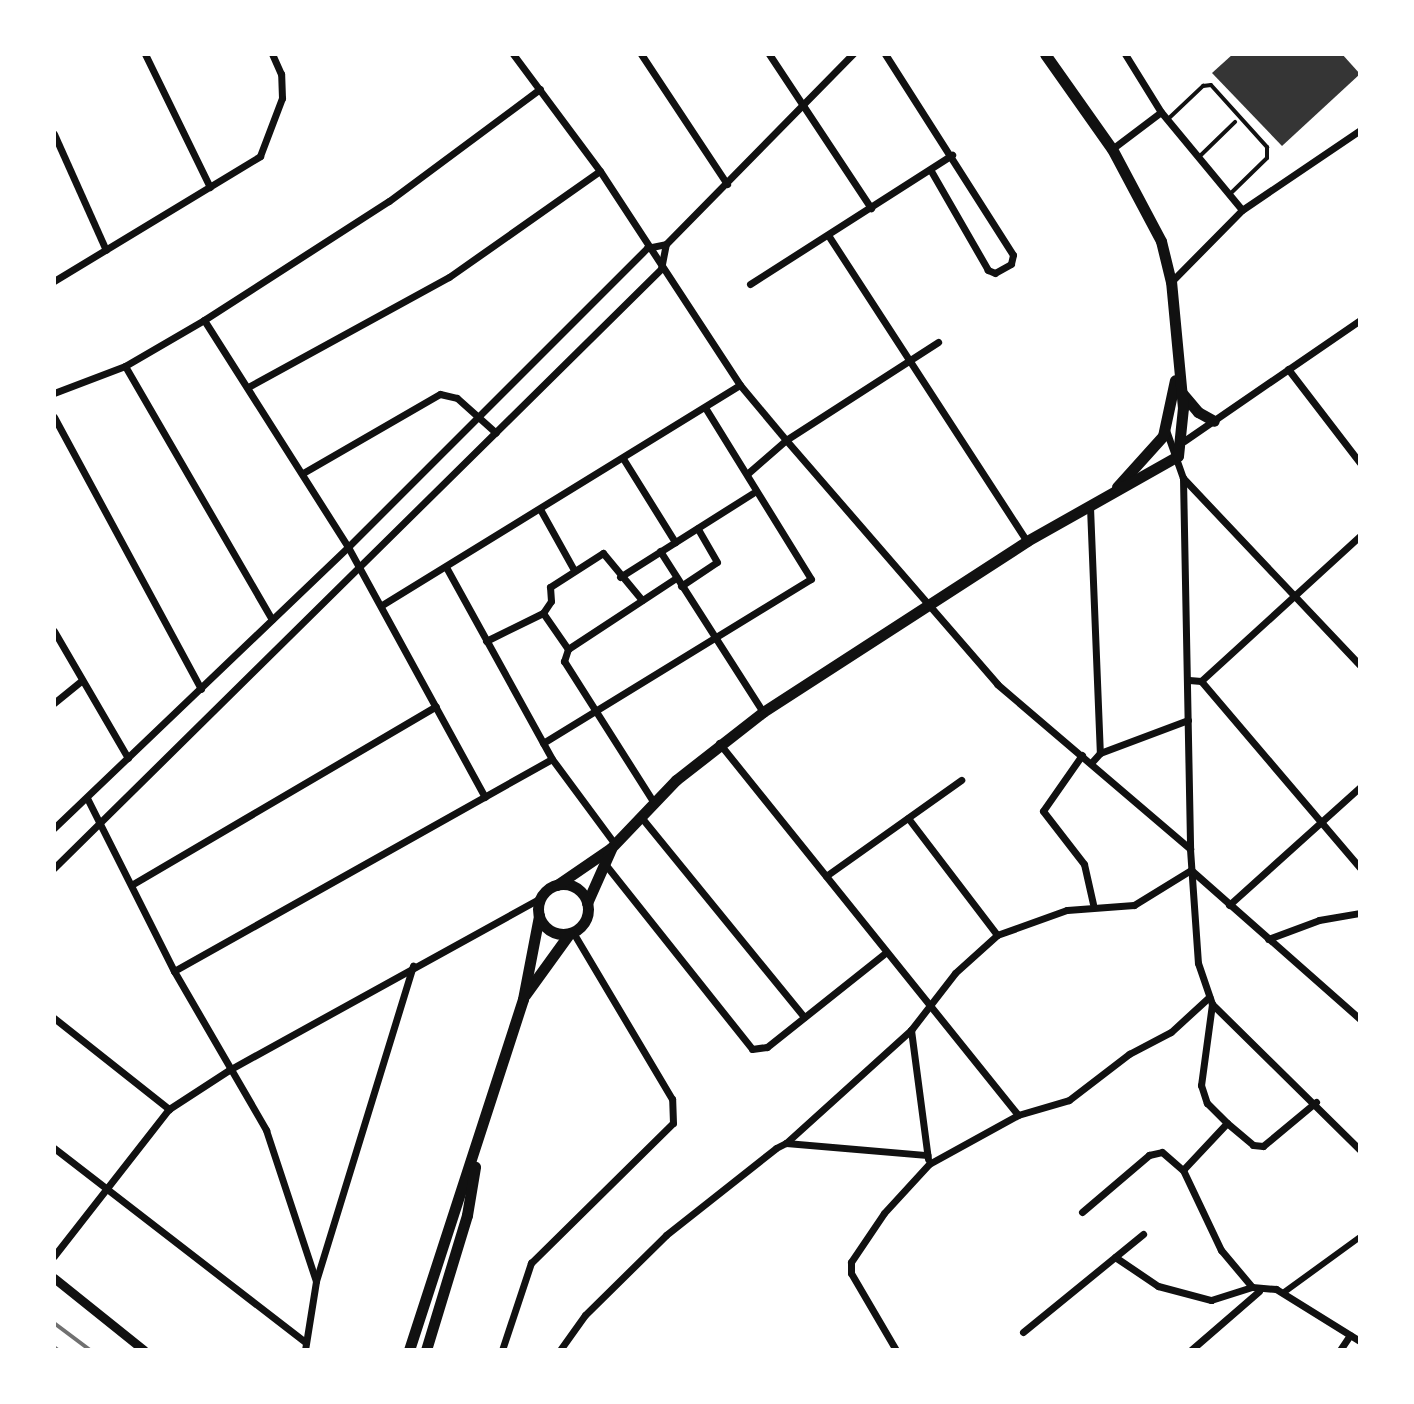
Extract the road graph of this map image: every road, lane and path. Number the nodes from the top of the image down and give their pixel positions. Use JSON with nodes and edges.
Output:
{"nodes":[{"id":1,"x":145,"y":54,"type":"edge"},
{"id":2,"x":272,"y":54,"type":"edge"},
{"id":3,"x":513,"y":54,"type":"edge"},
{"id":4,"x":641,"y":54,"type":"edge"},
{"id":5,"x":769,"y":54,"type":"edge"},
{"id":6,"x":853,"y":54,"type":"edge"},
{"id":7,"x":885,"y":54,"type":"edge"},
{"id":8,"x":1045,"y":54,"type":"edge"},
{"id":9,"x":1125,"y":54,"type":"edge"},
{"id":10,"x":540,"y":89,"type":"junction"},
{"id":11,"x":804,"y":105,"type":"junction"},
{"id":12,"x":1161,"y":112,"type":"junction"},
{"id":13,"x":1167,"y":120,"type":"junction"},
{"id":14,"x":1235,"y":122,"type":"dead end"},
{"id":15,"x":1360,"y":130,"type":"edge"},
{"id":16,"x":54,"y":134,"type":"edge"},
{"id":17,"x":1112,"y":149,"type":"junction"},
{"id":18,"x":952,"y":155,"type":"junction"},
{"id":19,"x":1198,"y":158,"type":"junction"},
{"id":20,"x":930,"y":169,"type":"junction"},
{"id":21,"x":600,"y":171,"type":"junction"},
{"id":22,"x":727,"y":184,"type":"junction"},
{"id":23,"x":210,"y":187,"type":"junction"},
{"id":24,"x":1229,"y":195,"type":"junction"},
{"id":25,"x":871,"y":208,"type":"junction"},
{"id":26,"x":1242,"y":210,"type":"junction"},
{"id":27,"x":828,"y":235,"type":"junction"},
{"id":28,"x":666,"y":244,"type":"junction"},
{"id":29,"x":647,"y":248,"type":"junction"},
{"id":30,"x":106,"y":250,"type":"junction"},
{"id":31,"x":661,"y":269,"type":"junction"},
{"id":32,"x":54,"y":281,"type":"edge"},
{"id":33,"x":1171,"y":282,"type":"junction"},
{"id":34,"x":750,"y":284,"type":"dead end"},
{"id":35,"x":204,"y":320,"type":"junction"},
{"id":36,"x":1360,"y":320,"type":"edge"},
{"id":37,"x":938,"y":342,"type":"dead end"},
{"id":38,"x":908,"y":360,"type":"junction"},
{"id":39,"x":1177,"y":363,"type":"junction"},
{"id":40,"x":125,"y":366,"type":"junction"},
{"id":41,"x":1288,"y":369,"type":"junction"},
{"id":42,"x":740,"y":385,"type":"junction"},
{"id":43,"x":248,"y":387,"type":"junction"},
{"id":44,"x":1181,"y":391,"type":"junction"},
{"id":45,"x":54,"y":393,"type":"edge"},
{"id":46,"x":706,"y":409,"type":"junction"},
{"id":47,"x":478,"y":416,"type":"junction"},
{"id":48,"x":54,"y":417,"type":"edge"},
{"id":49,"x":1214,"y":421,"type":"junction"},
{"id":50,"x":1166,"y":430,"type":"junction"},
{"id":51,"x":496,"y":433,"type":"junction"},
{"id":52,"x":786,"y":440,"type":"junction"},
{"id":53,"x":1184,"y":441,"type":"junction"},
{"id":54,"x":1178,"y":456,"type":"junction"},
{"id":55,"x":624,"y":460,"type":"junction"},
{"id":56,"x":1360,"y":463,"type":"edge"},
{"id":57,"x":303,"y":473,"type":"junction"},
{"id":58,"x":747,"y":474,"type":"junction"},
{"id":59,"x":1183,"y":478,"type":"junction"},
{"id":60,"x":753,"y":493,"type":"junction"},
{"id":61,"x":1110,"y":494,"type":"junction"},
{"id":62,"x":1090,"y":507,"type":"junction"},
{"id":63,"x":540,"y":509,"type":"junction"},
{"id":64,"x":697,"y":528,"type":"junction"},
{"id":65,"x":1360,"y":536,"type":"edge"},
{"id":66,"x":1027,"y":541,"type":"junction"},
{"id":67,"x":675,"y":542,"type":"junction"},
{"id":68,"x":348,"y":547,"type":"junction"},
{"id":69,"x":660,"y":551,"type":"junction"},
{"id":70,"x":446,"y":567,"type":"junction"},
{"id":71,"x":360,"y":570,"type":"junction"},
{"id":72,"x":574,"y":570,"type":"junction"},
{"id":73,"x":620,"y":577,"type":"junction"},
{"id":74,"x":676,"y":578,"type":"junction"},
{"id":75,"x":681,"y":586,"type":"junction"},
{"id":76,"x":1294,"y":593,"type":"junction"},
{"id":77,"x":642,"y":600,"type":"junction"},
{"id":78,"x":930,"y":604,"type":"junction"},
{"id":79,"x":382,"y":605,"type":"junction"},
{"id":80,"x":543,"y":613,"type":"junction"},
{"id":81,"x":272,"y":620,"type":"junction"},
{"id":82,"x":54,"y":631,"type":"edge"},
{"id":83,"x":486,"y":641,"type":"junction"},
{"id":84,"x":715,"y":641,"type":"junction"},
{"id":85,"x":568,"y":649,"type":"junction"},
{"id":86,"x":1360,"y":665,"type":"edge"},
{"id":87,"x":82,"y":680,"type":"junction"},
{"id":88,"x":1189,"y":680,"type":"junction"},
{"id":89,"x":1201,"y":681,"type":"junction"},
{"id":90,"x":201,"y":689,"type":"junction"},
{"id":91,"x":54,"y":703,"type":"edge"},
{"id":92,"x":436,"y":706,"type":"junction"},
{"id":93,"x":596,"y":711,"type":"junction"},
{"id":94,"x":763,"y":712,"type":"junction"},
{"id":95,"x":1188,"y":720,"type":"junction"},
{"id":96,"x":543,"y":743,"type":"junction"},
{"id":97,"x":719,"y":743,"type":"junction"},
{"id":98,"x":1100,"y":753,"type":"junction"},
{"id":99,"x":1082,"y":755,"type":"junction"},
{"id":100,"x":128,"y":758,"type":"junction"},
{"id":101,"x":552,"y":759,"type":"junction"},
{"id":102,"x":1091,"y":763,"type":"junction"},
{"id":103,"x":961,"y":780,"type":"dead end"},
{"id":104,"x":1360,"y":787,"type":"edge"},
{"id":105,"x":485,"y":797,"type":"junction"},
{"id":106,"x":87,"y":798,"type":"junction"},
{"id":107,"x":654,"y":803,"type":"junction"},
{"id":108,"x":641,"y":817,"type":"junction"},
{"id":109,"x":908,"y":818,"type":"junction"},
{"id":110,"x":1322,"y":821,"type":"junction"},
{"id":111,"x":100,"y":822,"type":"junction"},
{"id":112,"x":54,"y":828,"type":"edge"},
{"id":113,"x":613,"y":846,"type":"junction"},
{"id":114,"x":1190,"y":849,"type":"junction"},
{"id":115,"x":605,"y":864,"type":"junction"},
{"id":116,"x":54,"y":868,"type":"edge"},
{"id":117,"x":1360,"y":868,"type":"edge"},
{"id":118,"x":1191,"y":870,"type":"junction"},
{"id":119,"x":826,"y":876,"type":"junction"},
{"id":120,"x":133,"y":884,"type":"junction"},
{"id":121,"x":557,"y":885,"type":"junction"},
{"id":122,"x":542,"y":897,"type":"junction"},
{"id":123,"x":587,"y":903,"type":"junction"},
{"id":124,"x":1093,"y":904,"type":"junction"},
{"id":125,"x":1229,"y":905,"type":"junction"},
{"id":126,"x":1360,"y":913,"type":"edge"},
{"id":127,"x":539,"y":916,"type":"junction"},
{"id":128,"x":571,"y":933,"type":"junction"},
{"id":129,"x":997,"y":935,"type":"junction"},
{"id":130,"x":1268,"y":939,"type":"junction"},
{"id":131,"x":884,"y":954,"type":"junction"},
{"id":132,"x":413,"y":966,"type":"junction"},
{"id":133,"x":174,"y":971,"type":"junction"},
{"id":134,"x":523,"y":999,"type":"junction"},
{"id":135,"x":1210,"y":1000,"type":"junction"},
{"id":136,"x":928,"y":1009,"type":"junction"},
{"id":137,"x":804,"y":1017,"type":"junction"},
{"id":138,"x":54,"y":1018,"type":"edge"},
{"id":139,"x":1360,"y":1019,"type":"edge"},
{"id":140,"x":911,"y":1030,"type":"junction"},
{"id":141,"x":229,"y":1070,"type":"junction"},
{"id":142,"x":1316,"y":1102,"type":"junction"},
{"id":143,"x":169,"y":1109,"type":"junction"},
{"id":144,"x":1018,"y":1115,"type":"junction"},
{"id":145,"x":1227,"y":1123,"type":"junction"},
{"id":146,"x":481,"y":1131,"type":"junction"},
{"id":147,"x":786,"y":1143,"type":"junction"},
{"id":148,"x":54,"y":1148,"type":"edge"},
{"id":149,"x":1360,"y":1150,"type":"edge"},
{"id":150,"x":928,"y":1160,"type":"junction"},
{"id":151,"x":1183,"y":1170,"type":"junction"},
{"id":152,"x":107,"y":1188,"type":"junction"},
{"id":153,"x":1082,"y":1212,"type":"dead end"},
{"id":154,"x":1143,"y":1234,"type":"dead end"},
{"id":155,"x":1360,"y":1237,"type":"edge"},
{"id":156,"x":54,"y":1256,"type":"edge"},
{"id":157,"x":1115,"y":1257,"type":"junction"},
{"id":158,"x":54,"y":1278,"type":"edge"},
{"id":159,"x":316,"y":1281,"type":"junction"},
{"id":160,"x":1255,"y":1289,"type":"junction"},
{"id":161,"x":1283,"y":1293,"type":"junction"},
{"id":162,"x":1023,"y":1332,"type":"dead end"},
{"id":163,"x":1350,"y":1335,"type":"junction"},
{"id":164,"x":1360,"y":1341,"type":"edge"},
{"id":165,"x":305,"y":1346,"type":"edge"},
{"id":166,"x":144,"y":1350,"type":"edge"},
{"id":167,"x":409,"y":1350,"type":"edge"},
{"id":168,"x":426,"y":1350,"type":"edge"},
{"id":169,"x":502,"y":1350,"type":"edge"},
{"id":170,"x":560,"y":1350,"type":"edge"},
{"id":171,"x":896,"y":1350,"type":"edge"},
{"id":172,"x":1191,"y":1350,"type":"edge"},
{"id":173,"x":1340,"y":1350,"type":"edge"}],
"edges":[{"from":1,"to":23,"type":"street"},
{"from":2,"to":23,"type":"street"},
{"from":3,"to":10,"type":"street"},
{"from":4,"to":22,"type":"street"},
{"from":5,"to":11,"type":"street"},
{"from":6,"to":11,"type":"street"},
{"from":7,"to":18,"type":"street"},
{"from":8,"to":17,"type":"main road"},
{"from":9,"to":12,"type":"street"},
{"from":10,"to":21,"type":"street"},
{"from":10,"to":35,"type":"street"},
{"from":11,"to":22,"type":"street"},
{"from":11,"to":25,"type":"street"},
{"from":12,"to":13,"type":"street"},
{"from":12,"to":17,"type":"street"},
{"from":13,"to":19,"type":"street"},
{"from":13,"to":24,"type":"lane"},
{"from":14,"to":19,"type":"lane"},
{"from":15,"to":26,"type":"street"},
{"from":16,"to":30,"type":"street"},
{"from":17,"to":33,"type":"main road"},
{"from":18,"to":20,"type":"street"},
{"from":18,"to":20,"type":"street"},
{"from":19,"to":24,"type":"street"},
{"from":20,"to":25,"type":"street"},
{"from":21,"to":29,"type":"street"},
{"from":21,"to":43,"type":"street"},
{"from":22,"to":28,"type":"street"},
{"from":23,"to":30,"type":"street"},
{"from":24,"to":26,"type":"street"},
{"from":25,"to":27,"type":"street"},
{"from":26,"to":33,"type":"street"},
{"from":27,"to":34,"type":"street"},
{"from":27,"to":38,"type":"street"},
{"from":28,"to":29,"type":"street"},
{"from":28,"to":31,"type":"street"},
{"from":29,"to":31,"type":"street"},
{"from":29,"to":47,"type":"street"},
{"from":30,"to":32,"type":"street"},
{"from":31,"to":42,"type":"street"},
{"from":31,"to":51,"type":"street"},
{"from":33,"to":39,"type":"main road"},
{"from":35,"to":40,"type":"street"},
{"from":35,"to":43,"type":"street"},
{"from":36,"to":41,"type":"street"},
{"from":37,"to":38,"type":"street"},
{"from":38,"to":52,"type":"street"},
{"from":38,"to":66,"type":"street"},
{"from":39,"to":44,"type":"main road"},
{"from":39,"to":50,"type":"main road"},
{"from":40,"to":45,"type":"street"},
{"from":40,"to":81,"type":"street"},
{"from":41,"to":49,"type":"street"},
{"from":41,"to":56,"type":"street"},
{"from":42,"to":46,"type":"street"},
{"from":42,"to":52,"type":"street"},
{"from":43,"to":57,"type":"street"},
{"from":44,"to":49,"type":"main road"},
{"from":44,"to":53,"type":"main road"},
{"from":46,"to":55,"type":"street"},
{"from":46,"to":58,"type":"street"},
{"from":47,"to":51,"type":"street"},
{"from":47,"to":57,"type":"street"},
{"from":47,"to":68,"type":"street"},
{"from":48,"to":90,"type":"street"},
{"from":49,"to":53,"type":"street"},
{"from":50,"to":54,"type":"street"},
{"from":50,"to":61,"type":"main road"},
{"from":51,"to":71,"type":"street"},
{"from":52,"to":58,"type":"street"},
{"from":52,"to":78,"type":"street"},
{"from":53,"to":54,"type":"main road"},
{"from":54,"to":59,"type":"street"},
{"from":54,"to":61,"type":"main road"},
{"from":55,"to":63,"type":"street"},
{"from":55,"to":67,"type":"street"},
{"from":57,"to":68,"type":"street"},
{"from":58,"to":60,"type":"street"},
{"from":59,"to":76,"type":"street"},
{"from":59,"to":88,"type":"street"},
{"from":60,"to":64,"type":"street"},
{"from":60,"to":84,"type":"street"},
{"from":61,"to":62,"type":"main road"},
{"from":62,"to":66,"type":"main road"},
{"from":62,"to":98,"type":"street"},
{"from":63,"to":70,"type":"street"},
{"from":63,"to":72,"type":"street"},
{"from":64,"to":67,"type":"street"},
{"from":64,"to":75,"type":"street"},
{"from":65,"to":76,"type":"street"},
{"from":66,"to":78,"type":"main road"},
{"from":67,"to":69,"type":"street"},
{"from":68,"to":71,"type":"street"},
{"from":68,"to":81,"type":"street"},
{"from":69,"to":73,"type":"street"},
{"from":69,"to":74,"type":"street"},
{"from":70,"to":79,"type":"street"},
{"from":70,"to":83,"type":"street"},
{"from":71,"to":79,"type":"street"},
{"from":71,"to":111,"type":"street"},
{"from":72,"to":73,"type":"street"},
{"from":72,"to":80,"type":"street"},
{"from":73,"to":77,"type":"street"},
{"from":74,"to":75,"type":"street"},
{"from":74,"to":77,"type":"street"},
{"from":75,"to":84,"type":"street"},
{"from":76,"to":86,"type":"street"},
{"from":76,"to":89,"type":"street"},
{"from":77,"to":85,"type":"street"},
{"from":78,"to":94,"type":"main road"},
{"from":78,"to":99,"type":"street"},
{"from":79,"to":92,"type":"street"},
{"from":80,"to":83,"type":"street"},
{"from":80,"to":85,"type":"street"},
{"from":81,"to":90,"type":"street"},
{"from":82,"to":87,"type":"street"},
{"from":83,"to":96,"type":"street"},
{"from":84,"to":93,"type":"street"},
{"from":84,"to":94,"type":"street"},
{"from":85,"to":93,"type":"street"},
{"from":87,"to":91,"type":"street"},
{"from":87,"to":100,"type":"street"},
{"from":88,"to":89,"type":"street"},
{"from":88,"to":95,"type":"street"},
{"from":89,"to":110,"type":"street"},
{"from":90,"to":100,"type":"street"},
{"from":92,"to":105,"type":"street"},
{"from":92,"to":120,"type":"street"},
{"from":93,"to":96,"type":"street"},
{"from":93,"to":107,"type":"street"},
{"from":94,"to":97,"type":"main road"},
{"from":95,"to":98,"type":"street"},
{"from":95,"to":114,"type":"street"},
{"from":96,"to":101,"type":"street"},
{"from":97,"to":107,"type":"main road"},
{"from":97,"to":119,"type":"street"},
{"from":98,"to":102,"type":"street"},
{"from":99,"to":102,"type":"street"},
{"from":99,"to":124,"type":"street"},
{"from":100,"to":106,"type":"street"},
{"from":101,"to":105,"type":"street"},
{"from":101,"to":113,"type":"street"},
{"from":102,"to":114,"type":"street"},
{"from":103,"to":109,"type":"street"},
{"from":104,"to":110,"type":"street"},
{"from":105,"to":133,"type":"street"},
{"from":106,"to":111,"type":"street"},
{"from":106,"to":112,"type":"street"},
{"from":107,"to":108,"type":"main road"},
{"from":108,"to":113,"type":"main road"},
{"from":108,"to":137,"type":"street"},
{"from":109,"to":119,"type":"street"},
{"from":109,"to":129,"type":"street"},
{"from":110,"to":117,"type":"street"},
{"from":110,"to":125,"type":"street"},
{"from":111,"to":116,"type":"street"},
{"from":111,"to":120,"type":"street"},
{"from":113,"to":115,"type":"main road"},
{"from":113,"to":121,"type":"main road"},
{"from":114,"to":118,"type":"street"},
{"from":115,"to":123,"type":"main road"},
{"from":115,"to":137,"type":"street"},
{"from":118,"to":124,"type":"street"},
{"from":118,"to":125,"type":"street"},
{"from":118,"to":135,"type":"street"},
{"from":119,"to":131,"type":"street"},
{"from":120,"to":133,"type":"street"},
{"from":121,"to":122,"type":"main road"},
{"from":121,"to":123,"type":"main road"},
{"from":122,"to":127,"type":"main road"},
{"from":122,"to":132,"type":"street"},
{"from":123,"to":128,"type":"main road"},
{"from":124,"to":129,"type":"street"},
{"from":125,"to":130,"type":"street"},
{"from":126,"to":130,"type":"street"},
{"from":127,"to":128,"type":"main road"},
{"from":127,"to":134,"type":"main road"},
{"from":128,"to":134,"type":"main road"},
{"from":128,"to":169,"type":"street"},
{"from":129,"to":136,"type":"street"},
{"from":130,"to":139,"type":"street"},
{"from":131,"to":136,"type":"street"},
{"from":131,"to":137,"type":"street"},
{"from":132,"to":141,"type":"street"},
{"from":132,"to":159,"type":"street"},
{"from":133,"to":141,"type":"street"},
{"from":134,"to":146,"type":"main road"},
{"from":135,"to":142,"type":"street"},
{"from":135,"to":144,"type":"street"},
{"from":135,"to":145,"type":"street"},
{"from":136,"to":140,"type":"street"},
{"from":136,"to":144,"type":"street"},
{"from":138,"to":143,"type":"street"},
{"from":140,"to":147,"type":"street"},
{"from":140,"to":150,"type":"street"},
{"from":141,"to":143,"type":"street"},
{"from":141,"to":159,"type":"street"},
{"from":142,"to":145,"type":"street"},
{"from":142,"to":149,"type":"street"},
{"from":143,"to":152,"type":"street"},
{"from":144,"to":150,"type":"street"},
{"from":145,"to":151,"type":"street"},
{"from":146,"to":167,"type":"main road"},
{"from":146,"to":168,"type":"main road"},
{"from":147,"to":150,"type":"street"},
{"from":147,"to":170,"type":"street"},
{"from":148,"to":152,"type":"street"},
{"from":150,"to":171,"type":"street"},
{"from":151,"to":153,"type":"street"},
{"from":151,"to":160,"type":"street"},
{"from":152,"to":156,"type":"street"},
{"from":152,"to":165,"type":"street"},
{"from":154,"to":157,"type":"street"},
{"from":155,"to":161,"type":"street"},
{"from":157,"to":160,"type":"street"},
{"from":157,"to":162,"type":"street"},
{"from":158,"to":166,"type":"street"},
{"from":159,"to":165,"type":"street"},
{"from":160,"to":161,"type":"street"},
{"from":160,"to":172,"type":"street"},
{"from":161,"to":163,"type":"street"},
{"from":163,"to":164,"type":"street"},
{"from":163,"to":173,"type":"street"}]}
